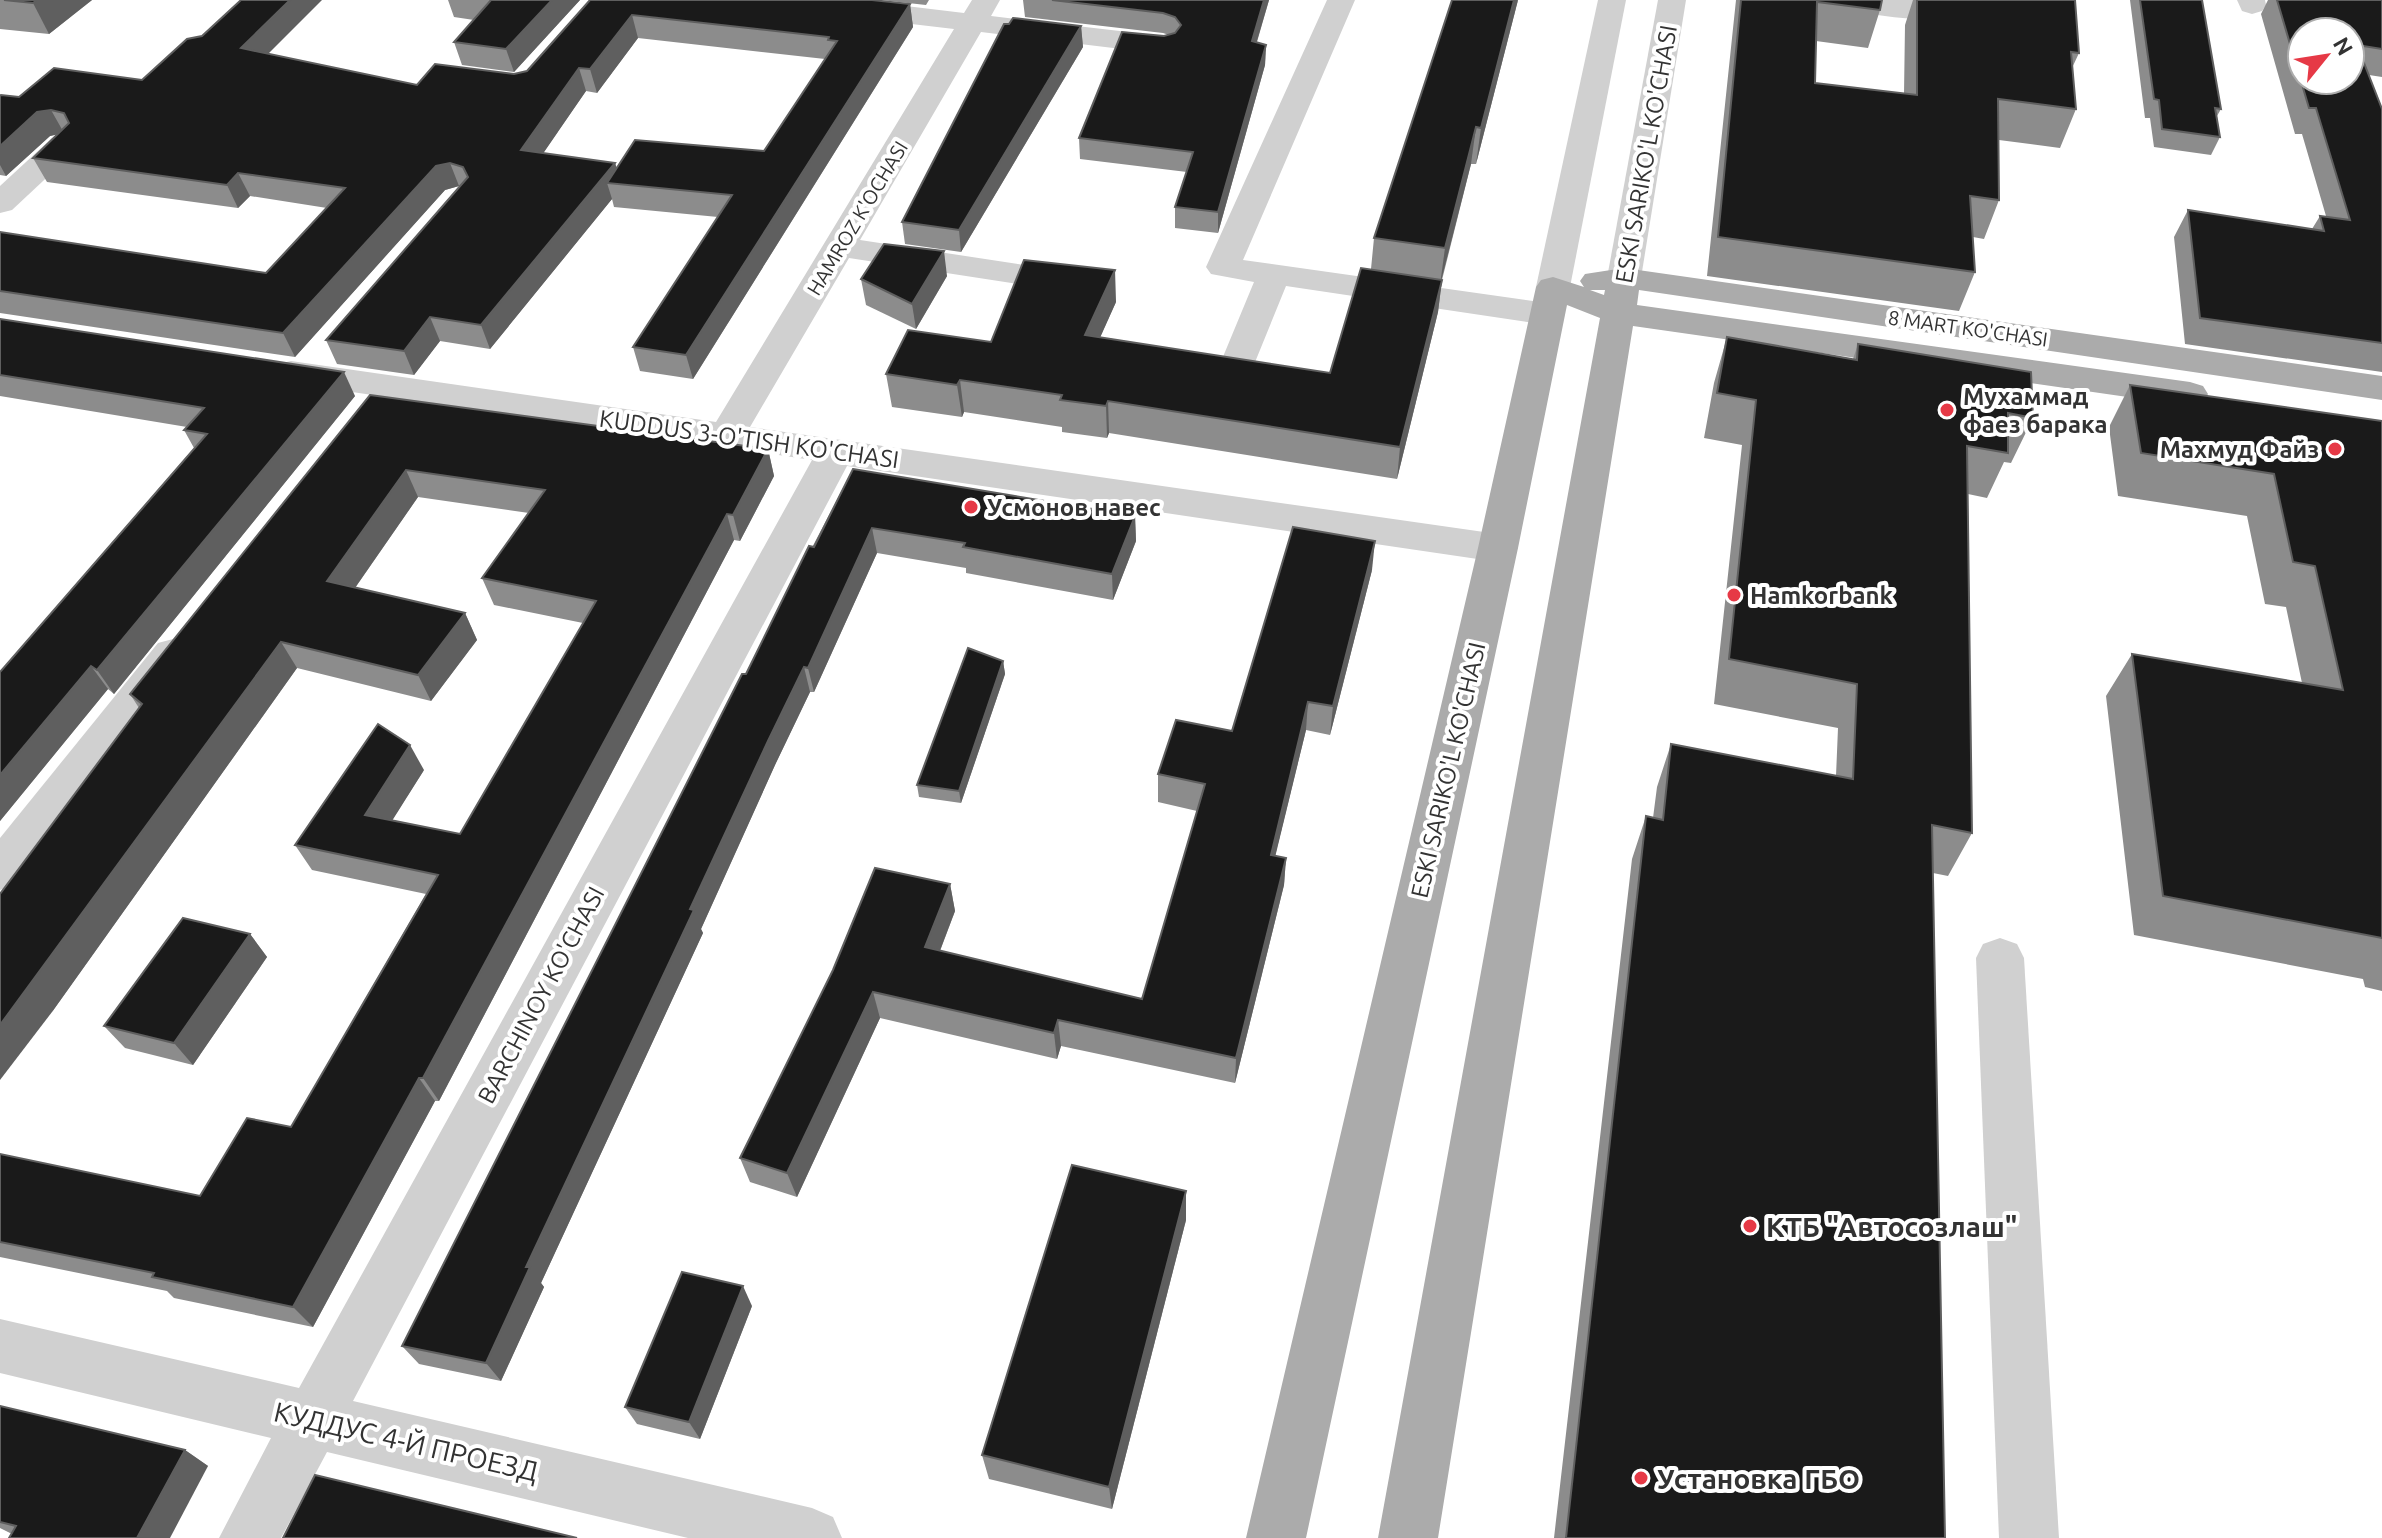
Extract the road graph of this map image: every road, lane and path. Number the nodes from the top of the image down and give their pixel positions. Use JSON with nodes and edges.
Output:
{"nodes":[{"id":1,"x":784,"y":0,"type":"edge"},
{"id":2,"x":1341,"y":0,"type":"edge"},
{"id":3,"x":1612,"y":0,"type":"edge"},
{"id":4,"x":1672,"y":0,"type":"edge"},
{"id":5,"x":1841,"y":0,"type":"edge"},
{"id":6,"x":1963,"y":0,"type":"edge"},
{"id":7,"x":980,"y":12,"type":"edge"},
{"id":8,"x":1163,"y":45,"type":"edge"},
{"id":9,"x":63,"y":145,"type":"edge"},
{"id":10,"x":0,"y":203,"type":"edge"},
{"id":11,"x":840,"y":247,"type":"junction"},
{"id":12,"x":1274,"y":275,"type":"junction"},
{"id":13,"x":1051,"y":279,"type":"edge"},
{"id":14,"x":1621,"y":295,"type":"junction"},
{"id":15,"x":1550,"y":300,"type":"junction"},
{"id":16,"x":1238,"y":364,"type":"edge"},
{"id":17,"x":261,"y":367,"type":"edge"},
{"id":18,"x":387,"y":386,"type":"junction"},
{"id":19,"x":2382,"y":388,"type":"edge"},
{"id":20,"x":2226,"y":399,"type":"edge"},
{"id":21,"x":357,"y":424,"type":"edge"},
{"id":22,"x":727,"y":435,"type":"junction"},
{"id":23,"x":835,"y":453,"type":"junction"},
{"id":24,"x":1498,"y":548,"type":"junction"},
{"id":25,"x":198,"y":622,"type":"edge"},
{"id":26,"x":0,"y":871,"type":"edge"},
{"id":27,"x":2000,"y":958,"type":"dead end"},
{"id":28,"x":0,"y":1346,"type":"edge"},
{"id":29,"x":312,"y":1418,"type":"junction"},
{"id":30,"x":249,"y":1538,"type":"edge"},
{"id":31,"x":812,"y":1538,"type":"edge"},
{"id":32,"x":1276,"y":1538,"type":"edge"},
{"id":33,"x":1408,"y":1538,"type":"edge"},
{"id":34,"x":2029,"y":1538,"type":"edge"}],
"edges":[{"from":1,"to":7,"type":"street"},
{"from":2,"to":12,"type":"street"},
{"from":3,"to":15,"type":"street","name":"ESKI SARIKO'L KO'CHASI"},
{"from":4,"to":14,"type":"street","name":"ESKI SARIKO'L KO'CHASI"},
{"from":5,"to":6,"type":"street"},
{"from":7,"to":8,"type":"street"},
{"from":7,"to":11,"type":"street","name":"HAMROZ K'OCHASI"},
{"from":9,"to":10,"type":"street"},
{"from":11,"to":13,"type":"street"},
{"from":11,"to":22,"type":"street","name":"HAMROZ K'OCHASI"},
{"from":12,"to":15,"type":"street"},
{"from":12,"to":16,"type":"street"},
{"from":14,"to":15,"type":"main road"},
{"from":14,"to":19,"type":"main road","name":"8 MART KO'CHASI"},
{"from":14,"to":20,"type":"main road","name":"8 MART KO'CHASI"},
{"from":14,"to":33,"type":"main road","name":"ESKI SARIKO'L KO'CHASI"},
{"from":15,"to":24,"type":"main road","name":"ESKI SARIKO'L KO'CHASI"},
{"from":17,"to":18,"type":"street","name":"KUDDUS 3-O'TISH KO'CHASI"},
{"from":18,"to":21,"type":"street"},
{"from":18,"to":22,"type":"street","name":"KUDDUS 3-O'TISH KO'CHASI"},
{"from":22,"to":23,"type":"street","name":"KUDDUS 3-O'TISH KO'CHASI"},
{"from":23,"to":24,"type":"street","name":"KUDDUS 3-O'TISH KO'CHASI"},
{"from":23,"to":29,"type":"street","name":"BARCHINOY KO'CHASI"},
{"from":24,"to":32,"type":"main road","name":"ESKI SARIKO'L KO'CHASI"},
{"from":25,"to":26,"type":"street"},
{"from":27,"to":34,"type":"street"},
{"from":28,"to":29,"type":"street","name":"КУДДУС 4-Й ПРОЕЗД"},
{"from":29,"to":30,"type":"street","name":"BARCHINOY KO'CHASI"},
{"from":29,"to":31,"type":"street","name":"КУДДУС 4-Й ПРОЕЗД"}]}
